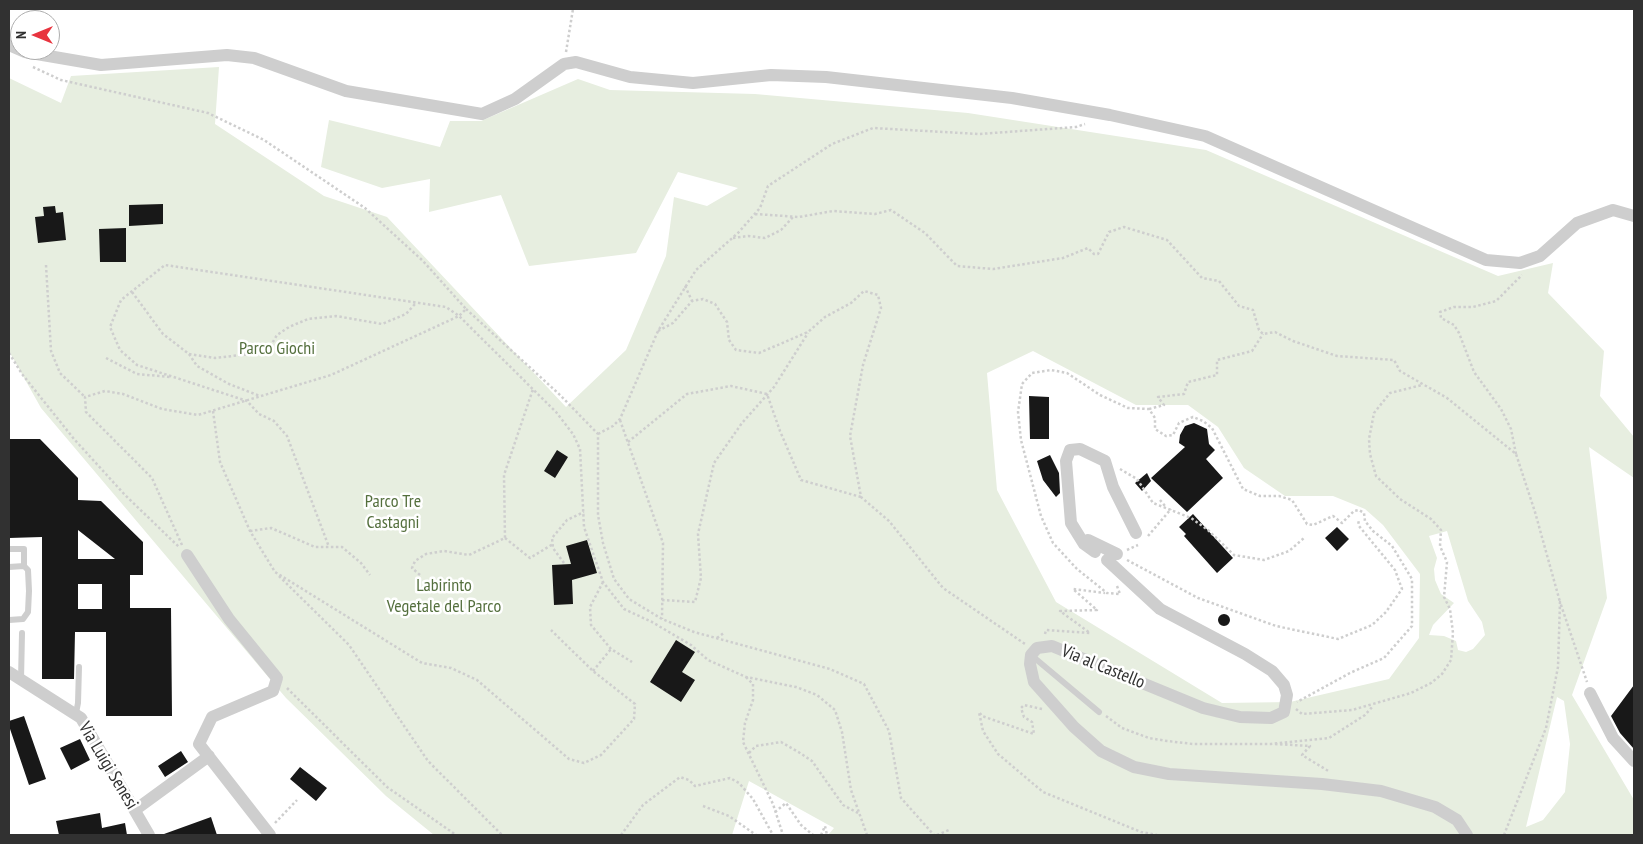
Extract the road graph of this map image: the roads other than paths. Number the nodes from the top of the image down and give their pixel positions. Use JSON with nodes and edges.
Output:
{"nodes":[{"id":1,"x":9,"y":45,"type":"edge"},
{"id":2,"x":1634,"y":216,"type":"edge"},
{"id":3,"x":1136,"y":533,"type":"dead end"},
{"id":4,"x":1079,"y":536,"type":"junction"},
{"id":5,"x":9,"y":549,"type":"edge"},
{"id":6,"x":1095,"y":552,"type":"dead end"},
{"id":7,"x":187,"y":555,"type":"road end"},
{"id":8,"x":24,"y":566,"type":"junction"},
{"id":9,"x":9,"y":567,"type":"edge"},
{"id":10,"x":9,"y":620,"type":"edge"},
{"id":11,"x":22,"y":633,"type":"dead end"},
{"id":12,"x":1036,"y":651,"type":"junction"},
{"id":13,"x":79,"y":667,"type":"dead end"},
{"id":14,"x":9,"y":672,"type":"edge"},
{"id":15,"x":20,"y":682,"type":"junction"},
{"id":16,"x":1590,"y":693,"type":"road end"},
{"id":17,"x":1099,"y":712,"type":"road end"},
{"id":18,"x":76,"y":713,"type":"junction"},
{"id":19,"x":209,"y":756,"type":"junction"},
{"id":20,"x":1634,"y":761,"type":"edge"},
{"id":21,"x":135,"y":810,"type":"junction"},
{"id":22,"x":268,"y":833,"type":"edge"},
{"id":23,"x":149,"y":835,"type":"edge"},
{"id":24,"x":1467,"y":835,"type":"edge"}],
"edges":[{"from":1,"to":2,"type":"street"},
{"from":3,"to":4,"type":"street"},
{"from":4,"to":6,"type":"street"},
{"from":4,"to":12,"type":"street","name":"Via al Castello"},
{"from":5,"to":8,"type":"lane"},
{"from":7,"to":19,"type":"street"},
{"from":8,"to":9,"type":"lane"},
{"from":8,"to":10,"type":"lane"},
{"from":11,"to":15,"type":"lane"},
{"from":12,"to":17,"type":"lane"},
{"from":12,"to":24,"type":"street"},
{"from":13,"to":18,"type":"lane"},
{"from":14,"to":15,"type":"street","name":"Via Luigi Senesi"},
{"from":15,"to":18,"type":"street","name":"Via Luigi Senesi"},
{"from":16,"to":20,"type":"street"},
{"from":18,"to":21,"type":"street","name":"Via Luigi Senesi"},
{"from":19,"to":21,"type":"street"},
{"from":19,"to":22,"type":"street"},
{"from":21,"to":23,"type":"street","name":"Via Luigi Senesi"}]}
